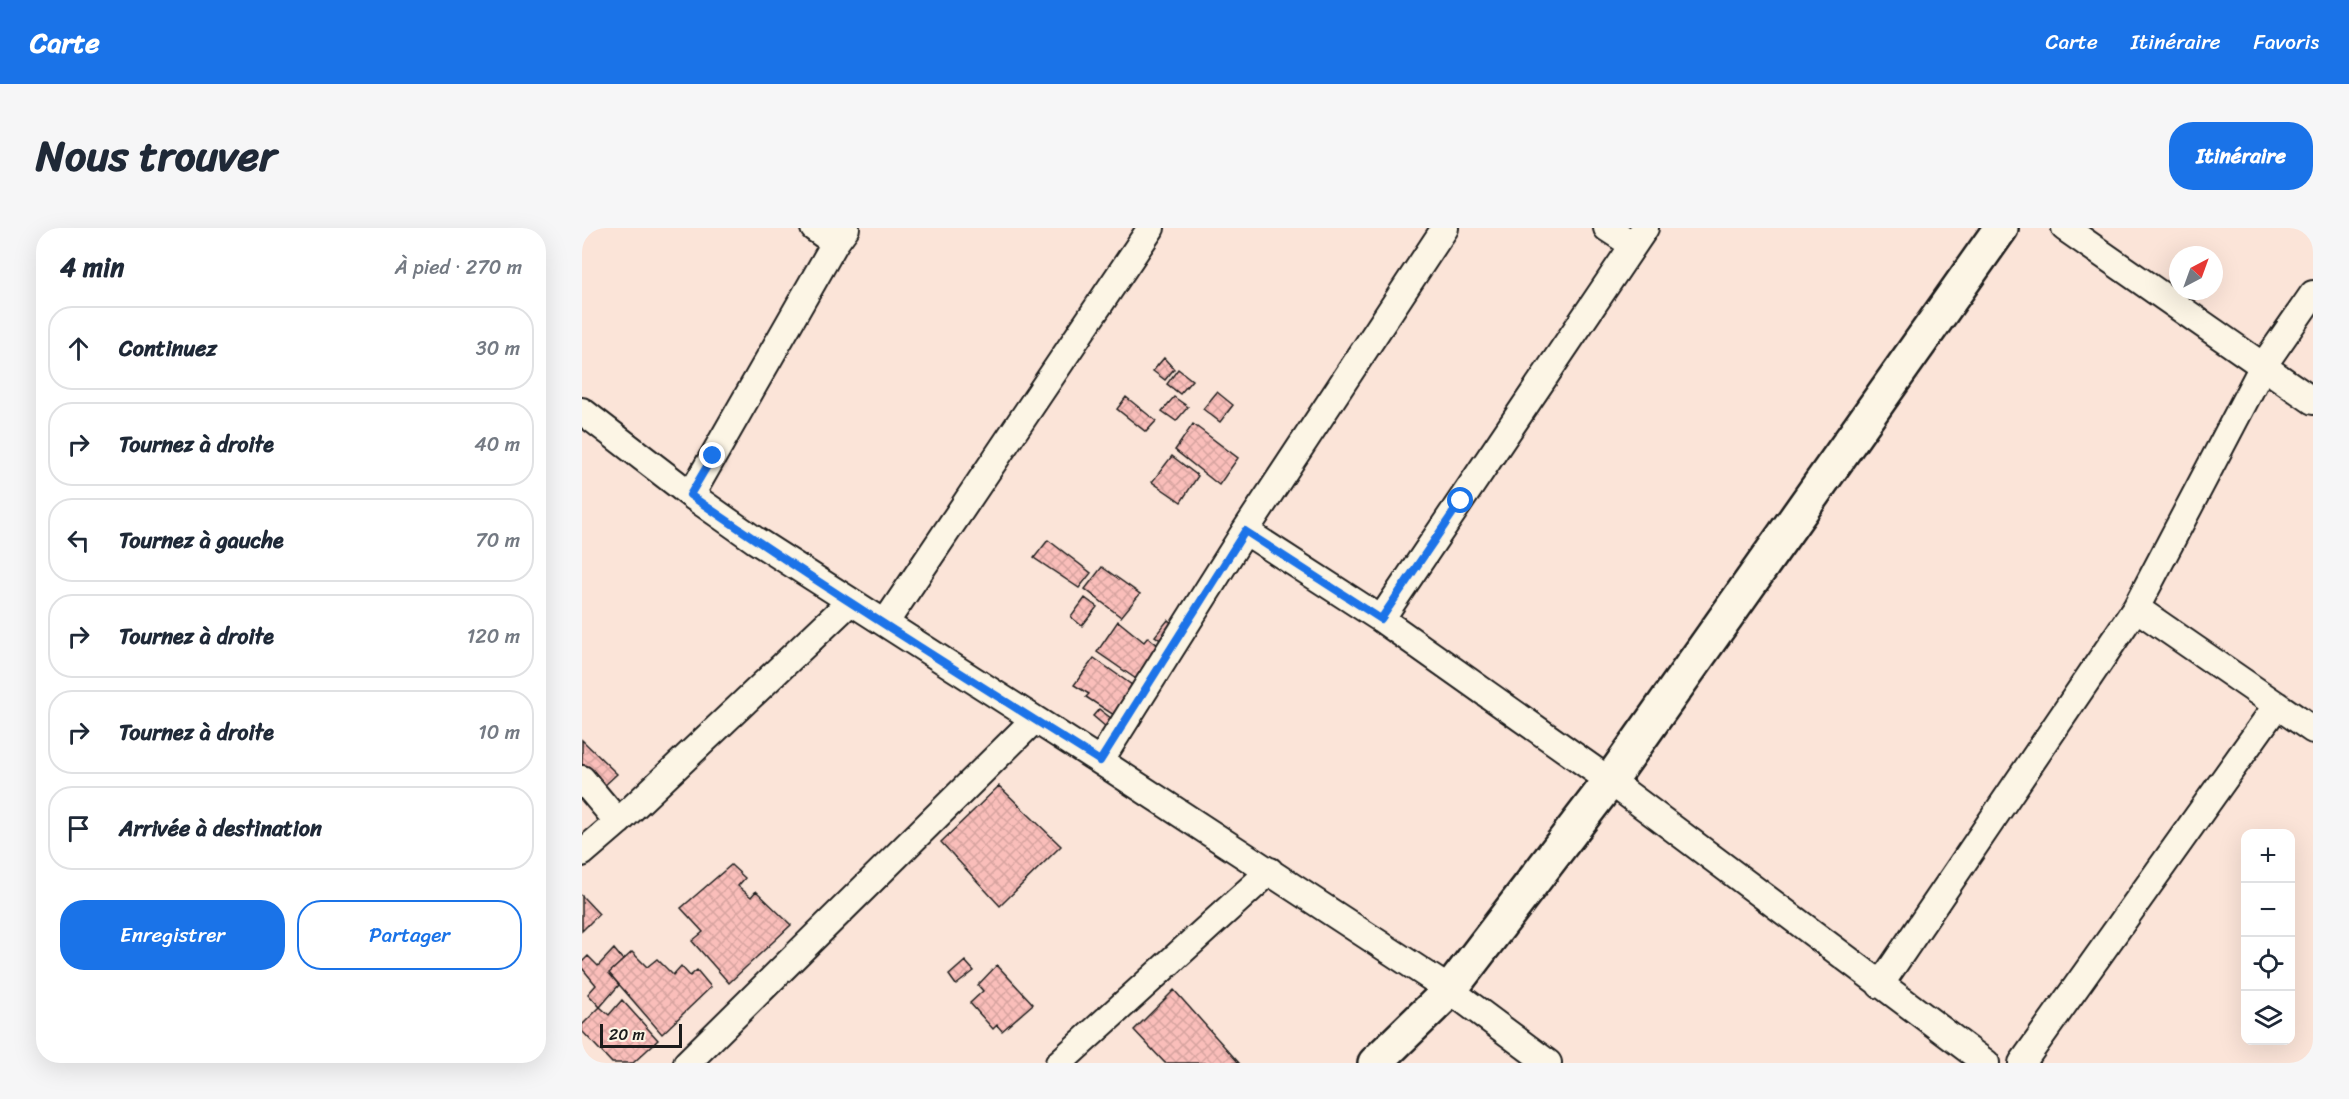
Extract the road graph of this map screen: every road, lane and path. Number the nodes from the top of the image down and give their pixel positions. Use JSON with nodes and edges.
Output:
{"nodes":[{"id":1,"x":814,"y":228,"type":"edge"},
{"id":2,"x":1151,"y":228,"type":"edge"},
{"id":3,"x":1445,"y":228,"type":"edge"},
{"id":4,"x":1607,"y":228,"type":"edge"},
{"id":5,"x":2001,"y":228,"type":"edge"},
{"id":6,"x":2065,"y":228,"type":"edge"},
{"id":7,"x":840,"y":236,"type":"edge"},
{"id":8,"x":1639,"y":237,"type":"edge"},
{"id":9,"x":2313,"y":294,"type":"edge"},
{"id":10,"x":2263,"y":366,"type":"junction"},
{"id":11,"x":2313,"y":401,"type":"edge"},
{"id":12,"x":582,"y":411,"type":"edge"},
{"id":13,"x":690,"y":495,"type":"junction"},
{"id":14,"x":1245,"y":531,"type":"junction"},
{"id":15,"x":850,"y":602,"type":"junction"},
{"id":16,"x":2136,"y":608,"type":"junction"},
{"id":17,"x":1381,"y":619,"type":"junction"},
{"id":18,"x":885,"y":623,"type":"junction"},
{"id":19,"x":2277,"y":705,"type":"junction"},
{"id":20,"x":1034,"y":720,"type":"junction"},
{"id":21,"x":2313,"y":730,"type":"edge"},
{"id":22,"x":1100,"y":761,"type":"junction"},
{"id":23,"x":582,"y":779,"type":"edge"},
{"id":24,"x":1610,"y":781,"type":"junction"},
{"id":25,"x":618,"y":822,"type":"junction"},
{"id":26,"x":582,"y":853,"type":"edge"},
{"id":27,"x":1270,"y":871,"type":"junction"},
{"id":28,"x":1880,"y":985,"type":"junction"},
{"id":29,"x":1450,"y":990,"type":"junction"},
{"id":30,"x":687,"y":1063,"type":"edge"},
{"id":31,"x":1059,"y":1063,"type":"edge"},
{"id":32,"x":1375,"y":1063,"type":"edge"},
{"id":33,"x":1548,"y":1063,"type":"edge"},
{"id":34,"x":1986,"y":1063,"type":"edge"},
{"id":35,"x":2022,"y":1063,"type":"edge"}],
"edges":[{"from":1,"to":7,"type":"street"},
{"from":2,"to":18,"type":"street"},
{"from":3,"to":14,"type":"street"},
{"from":4,"to":8,"type":"street"},
{"from":5,"to":24,"type":"street"},
{"from":6,"to":10,"type":"street"},
{"from":7,"to":13,"type":"street"},
{"from":8,"to":17,"type":"street"},
{"from":9,"to":10,"type":"street"},
{"from":10,"to":11,"type":"street"},
{"from":10,"to":16,"type":"street"},
{"from":12,"to":13,"type":"street"},
{"from":13,"to":15,"type":"street"},
{"from":14,"to":17,"type":"street"},
{"from":14,"to":22,"type":"street"},
{"from":15,"to":18,"type":"street"},
{"from":15,"to":25,"type":"street"},
{"from":16,"to":19,"type":"street"},
{"from":16,"to":28,"type":"street"},
{"from":17,"to":24,"type":"street"},
{"from":18,"to":20,"type":"street"},
{"from":19,"to":21,"type":"street"},
{"from":19,"to":35,"type":"street"},
{"from":20,"to":22,"type":"street"},
{"from":20,"to":30,"type":"street"},
{"from":22,"to":27,"type":"street"},
{"from":23,"to":25,"type":"street"},
{"from":24,"to":28,"type":"street"},
{"from":24,"to":29,"type":"street"},
{"from":25,"to":26,"type":"street"},
{"from":27,"to":29,"type":"street"},
{"from":27,"to":31,"type":"street"},
{"from":28,"to":34,"type":"street"},
{"from":29,"to":32,"type":"street"},
{"from":29,"to":33,"type":"street"}]}
